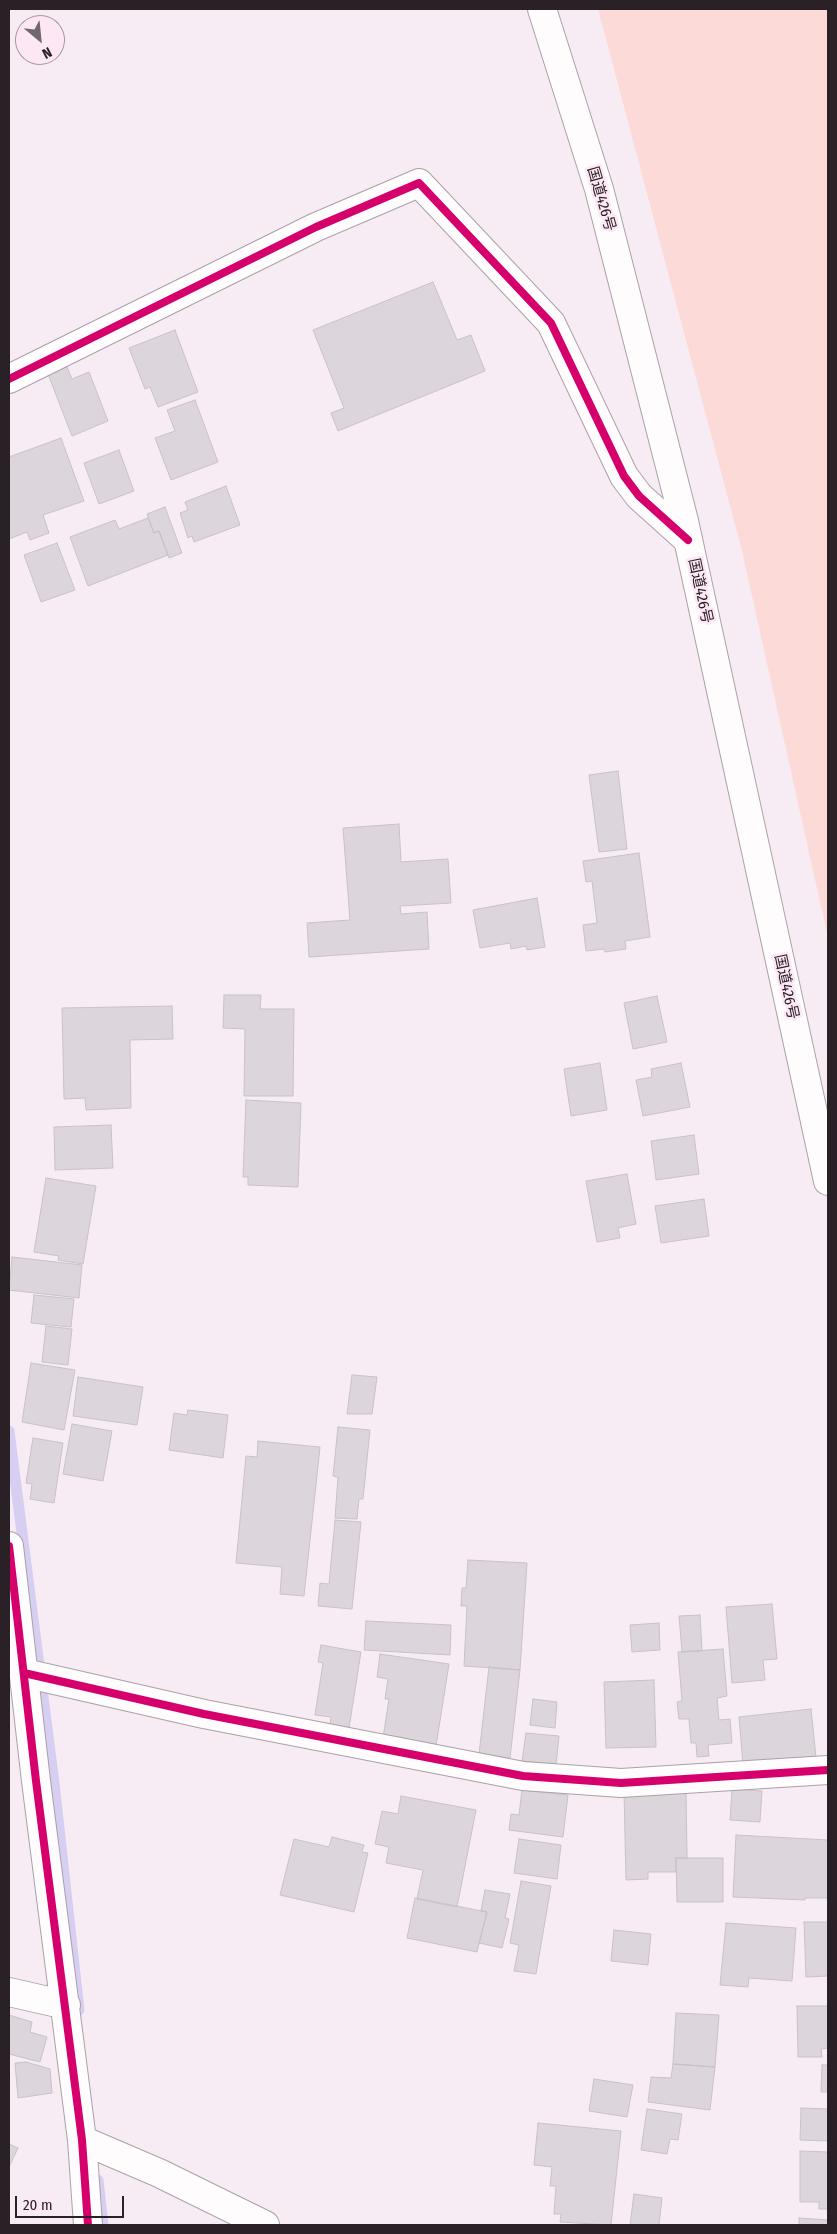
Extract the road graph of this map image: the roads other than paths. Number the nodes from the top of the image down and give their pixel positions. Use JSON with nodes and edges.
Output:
{"nodes":[{"id":1,"x":542,"y":9,"type":"edge"},
{"id":2,"x":9,"y":379,"type":"edge"},
{"id":3,"x":688,"y":540,"type":"junction"},
{"id":4,"x":828,"y":1181,"type":"edge"},
{"id":5,"x":9,"y":1546,"type":"edge"},
{"id":6,"x":24,"y":1672,"type":"junction"},
{"id":7,"x":828,"y":1770,"type":"edge"},
{"id":8,"x":9,"y":1992,"type":"edge"},
{"id":9,"x":66,"y":2005,"type":"junction"},
{"id":10,"x":82,"y":2140,"type":"junction"},
{"id":11,"x":88,"y":2225,"type":"edge"},
{"id":12,"x":265,"y":2225,"type":"edge"}],
"edges":[{"from":1,"to":3,"type":"main road","name":"国道426号"},
{"from":2,"to":3,"type":"main road"},
{"from":3,"to":4,"type":"main road","name":"国道426号"},
{"from":5,"to":6,"type":"main road"},
{"from":6,"to":7,"type":"main road"},
{"from":6,"to":9,"type":"main road"},
{"from":8,"to":9,"type":"main road"},
{"from":9,"to":10,"type":"main road"},
{"from":10,"to":11,"type":"main road"},
{"from":10,"to":12,"type":"main road"}]}
